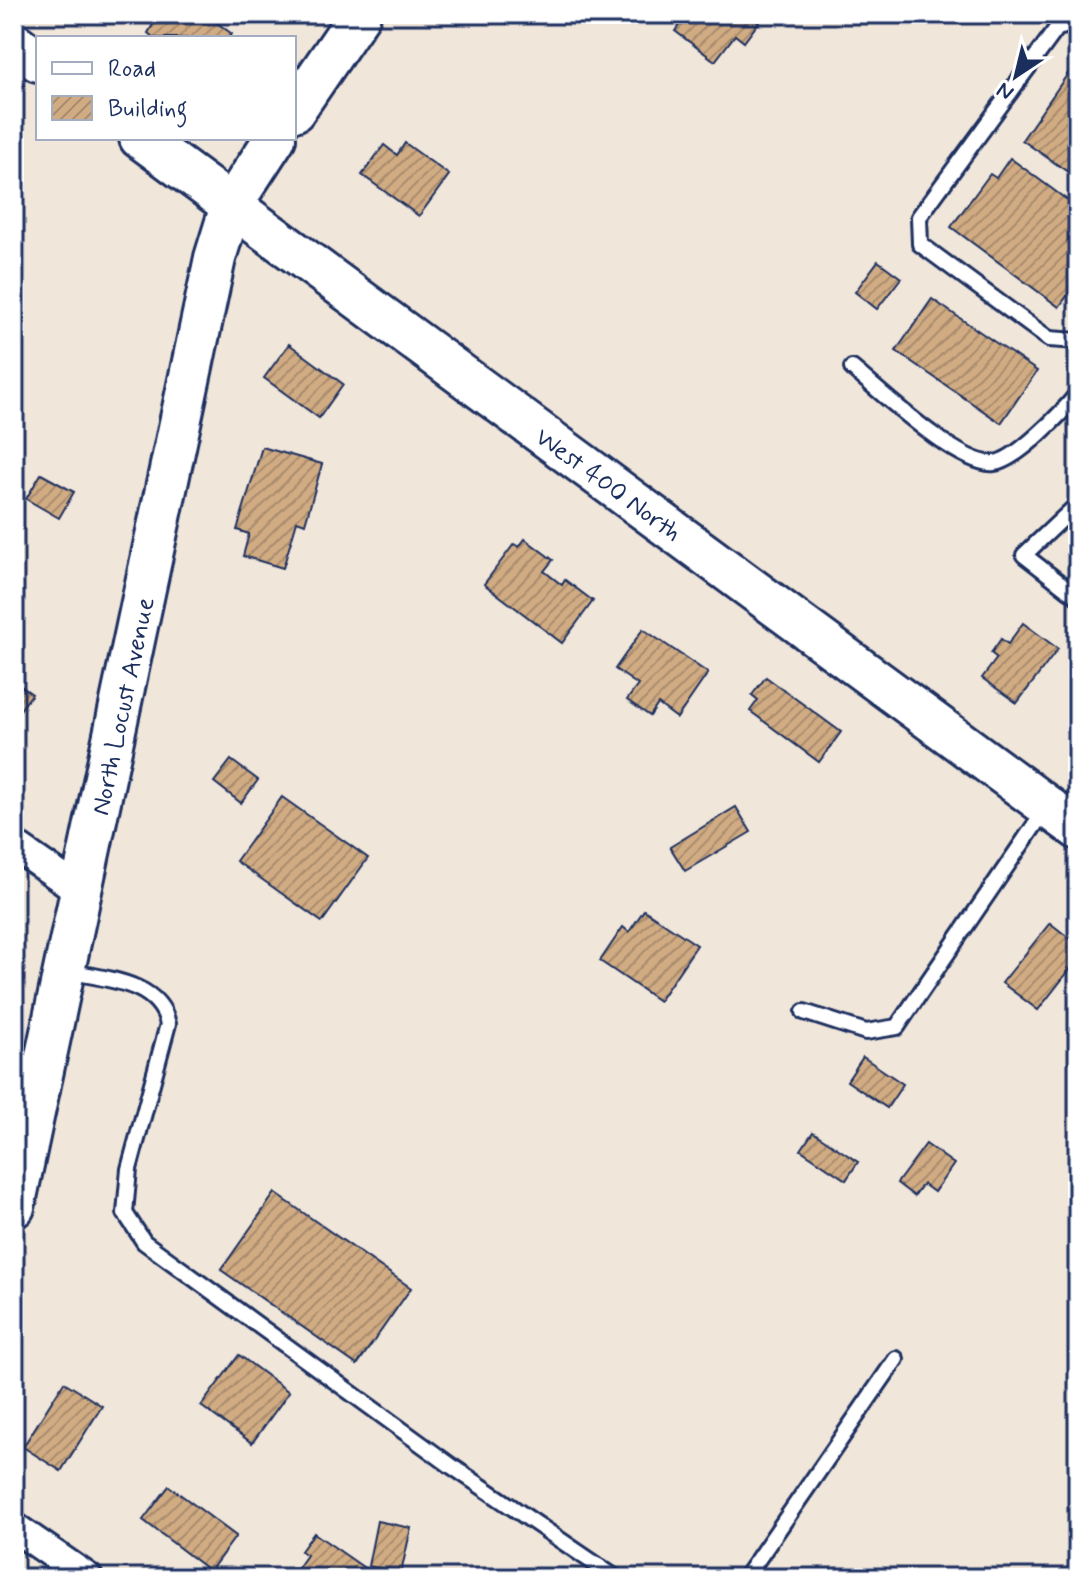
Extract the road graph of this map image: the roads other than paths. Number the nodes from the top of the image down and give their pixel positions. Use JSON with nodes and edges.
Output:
{"nodes":[{"id":1,"x":360,"y":14,"type":"edge"},
{"id":2,"x":1078,"y":23,"type":"edge"},
{"id":3,"x":14,"y":43,"type":"edge"},
{"id":4,"x":36,"y":60,"type":"edge"},
{"id":5,"x":296,"y":108,"type":"edge"},
{"id":6,"x":143,"y":140,"type":"edge"},
{"id":7,"x":274,"y":140,"type":"edge"},
{"id":8,"x":231,"y":206,"type":"junction"},
{"id":9,"x":1078,"y":341,"type":"edge"},
{"id":10,"x":852,"y":368,"type":"dead end"},
{"id":11,"x":1078,"y":393,"type":"edge"},
{"id":12,"x":1078,"y":504,"type":"edge"},
{"id":13,"x":1078,"y":597,"type":"edge"},
{"id":14,"x":1063,"y":818,"type":"edge"},
{"id":15,"x":14,"y":845,"type":"edge"},
{"id":16,"x":83,"y":893,"type":"junction"},
{"id":17,"x":66,"y":970,"type":"junction"},
{"id":18,"x":804,"y":1012,"type":"dead end"},
{"id":19,"x":14,"y":1207,"type":"edge"},
{"id":20,"x":896,"y":1359,"type":"dead end"},
{"id":21,"x":14,"y":1527,"type":"edge"},
{"id":22,"x":88,"y":1578,"type":"edge"},
{"id":23,"x":616,"y":1578,"type":"edge"},
{"id":24,"x":745,"y":1578,"type":"edge"}],
"edges":[{"from":1,"to":5,"type":"street"},
{"from":2,"to":9,"type":"lane"},
{"from":3,"to":4,"type":"street"},
{"from":6,"to":8,"type":"street","name":"West 400 North"},
{"from":7,"to":8,"type":"street","name":"North Locust Avenue"},
{"from":8,"to":14,"type":"street","name":"West 400 North"},
{"from":8,"to":16,"type":"street","name":"North Locust Avenue"},
{"from":10,"to":11,"type":"lane"},
{"from":12,"to":13,"type":"lane"},
{"from":14,"to":18,"type":"lane"},
{"from":15,"to":16,"type":"street"},
{"from":16,"to":17,"type":"street","name":"North Locust Avenue"},
{"from":17,"to":19,"type":"street","name":"North Locust Avenue"},
{"from":17,"to":23,"type":"lane"},
{"from":20,"to":24,"type":"lane"},
{"from":21,"to":22,"type":"street"}]}
